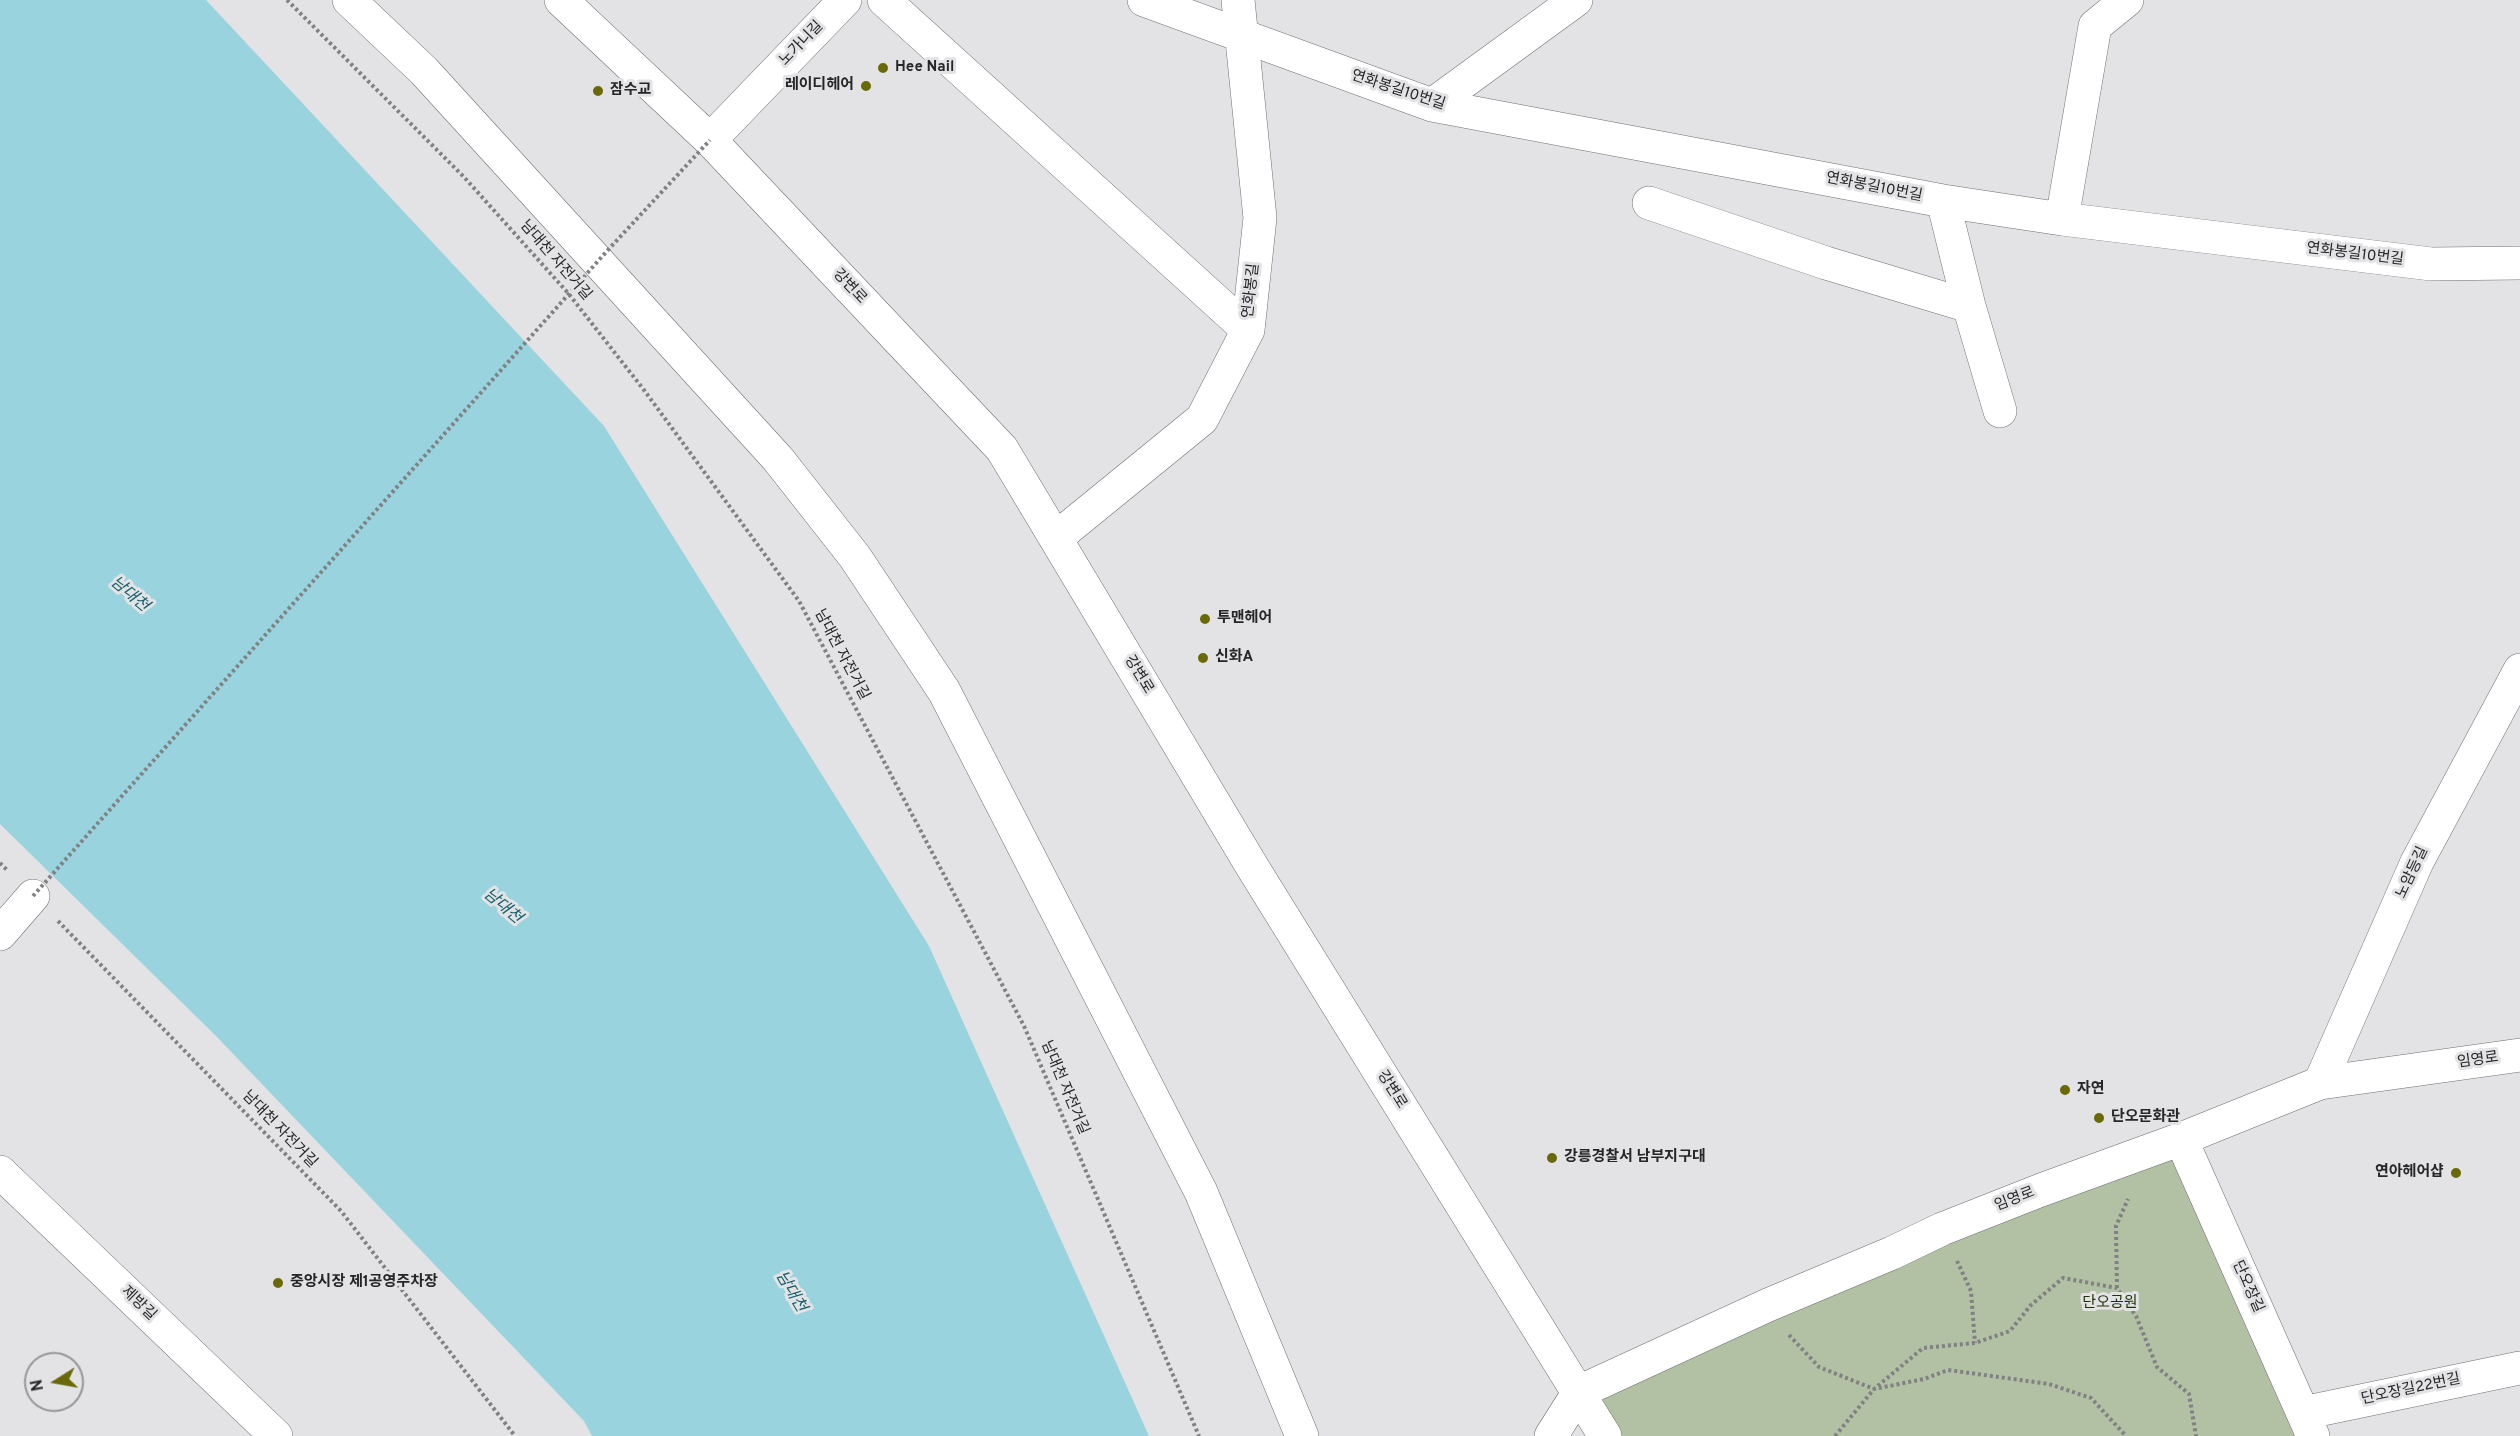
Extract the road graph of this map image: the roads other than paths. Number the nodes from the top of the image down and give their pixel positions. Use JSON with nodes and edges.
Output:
{"nodes":[{"id":1,"x":349,"y":0,"type":"edge"},
{"id":2,"x":561,"y":0,"type":"edge"},
{"id":3,"x":845,"y":0,"type":"edge"},
{"id":4,"x":884,"y":0,"type":"edge"},
{"id":5,"x":1144,"y":0,"type":"edge"},
{"id":6,"x":1238,"y":0,"type":"edge"},
{"id":7,"x":1576,"y":0,"type":"edge"},
{"id":8,"x":2127,"y":0,"type":"edge"},
{"id":9,"x":1242,"y":37,"type":"junction"},
{"id":10,"x":1432,"y":105,"type":"junction"},
{"id":11,"x":710,"y":140,"type":"junction"},
{"id":12,"x":1943,"y":201,"type":"junction"},
{"id":13,"x":1649,"y":203,"type":"dead end"},
{"id":14,"x":2062,"y":219,"type":"junction"},
{"id":15,"x":2520,"y":263,"type":"edge"},
{"id":16,"x":1969,"y":306,"type":"junction"},
{"id":17,"x":1248,"y":330,"type":"junction"},
{"id":18,"x":2000,"y":411,"type":"dead end"},
{"id":19,"x":1056,"y":538,"type":"junction"},
{"id":20,"x":2520,"y":670,"type":"edge"},
{"id":21,"x":33,"y":896,"type":"road end"},
{"id":22,"x":0,"y":934,"type":"edge"},
{"id":23,"x":2520,"y":1055,"type":"edge"},
{"id":24,"x":2320,"y":1083,"type":"junction"},
{"id":25,"x":2181,"y":1139,"type":"junction"},
{"id":26,"x":0,"y":1172,"type":"edge"},
{"id":27,"x":2520,"y":1368,"type":"edge"},
{"id":28,"x":1579,"y":1392,"type":"junction"},
{"id":29,"x":2308,"y":1424,"type":"edge"},
{"id":30,"x":276,"y":1436,"type":"edge"},
{"id":31,"x":1302,"y":1436,"type":"edge"},
{"id":32,"x":1551,"y":1436,"type":"edge"},
{"id":33,"x":1605,"y":1436,"type":"edge"}],
"edges":[{"from":1,"to":31,"type":"street"},
{"from":2,"to":11,"type":"street","name":"강변로"},
{"from":3,"to":11,"type":"street","name":"노가니길"},
{"from":4,"to":17,"type":"street"},
{"from":5,"to":9,"type":"street"},
{"from":6,"to":9,"type":"street","name":"연화봉길"},
{"from":7,"to":10,"type":"street"},
{"from":8,"to":14,"type":"street"},
{"from":9,"to":10,"type":"street","name":"연화봉길10번길"},
{"from":9,"to":17,"type":"street","name":"연화봉길"},
{"from":10,"to":12,"type":"street","name":"연화봉길10번길"},
{"from":11,"to":19,"type":"street","name":"강변로"},
{"from":12,"to":14,"type":"street","name":"연화봉길10번길"},
{"from":12,"to":16,"type":"street"},
{"from":13,"to":16,"type":"street"},
{"from":14,"to":15,"type":"street","name":"연화봉길10번길"},
{"from":16,"to":18,"type":"street"},
{"from":17,"to":19,"type":"street","name":"연화봉길"},
{"from":19,"to":28,"type":"street","name":"강변로"},
{"from":20,"to":24,"type":"street","name":"노암등길"},
{"from":21,"to":22,"type":"street"},
{"from":23,"to":24,"type":"street","name":"임영로"},
{"from":24,"to":25,"type":"street","name":"임영로"},
{"from":25,"to":28,"type":"street","name":"임영로"},
{"from":25,"to":29,"type":"street","name":"단오장길"},
{"from":26,"to":30,"type":"street","name":"제방길"},
{"from":27,"to":29,"type":"street","name":"단오장길22번길"},
{"from":28,"to":32,"type":"street"},
{"from":28,"to":33,"type":"street","name":"강변로"}]}
